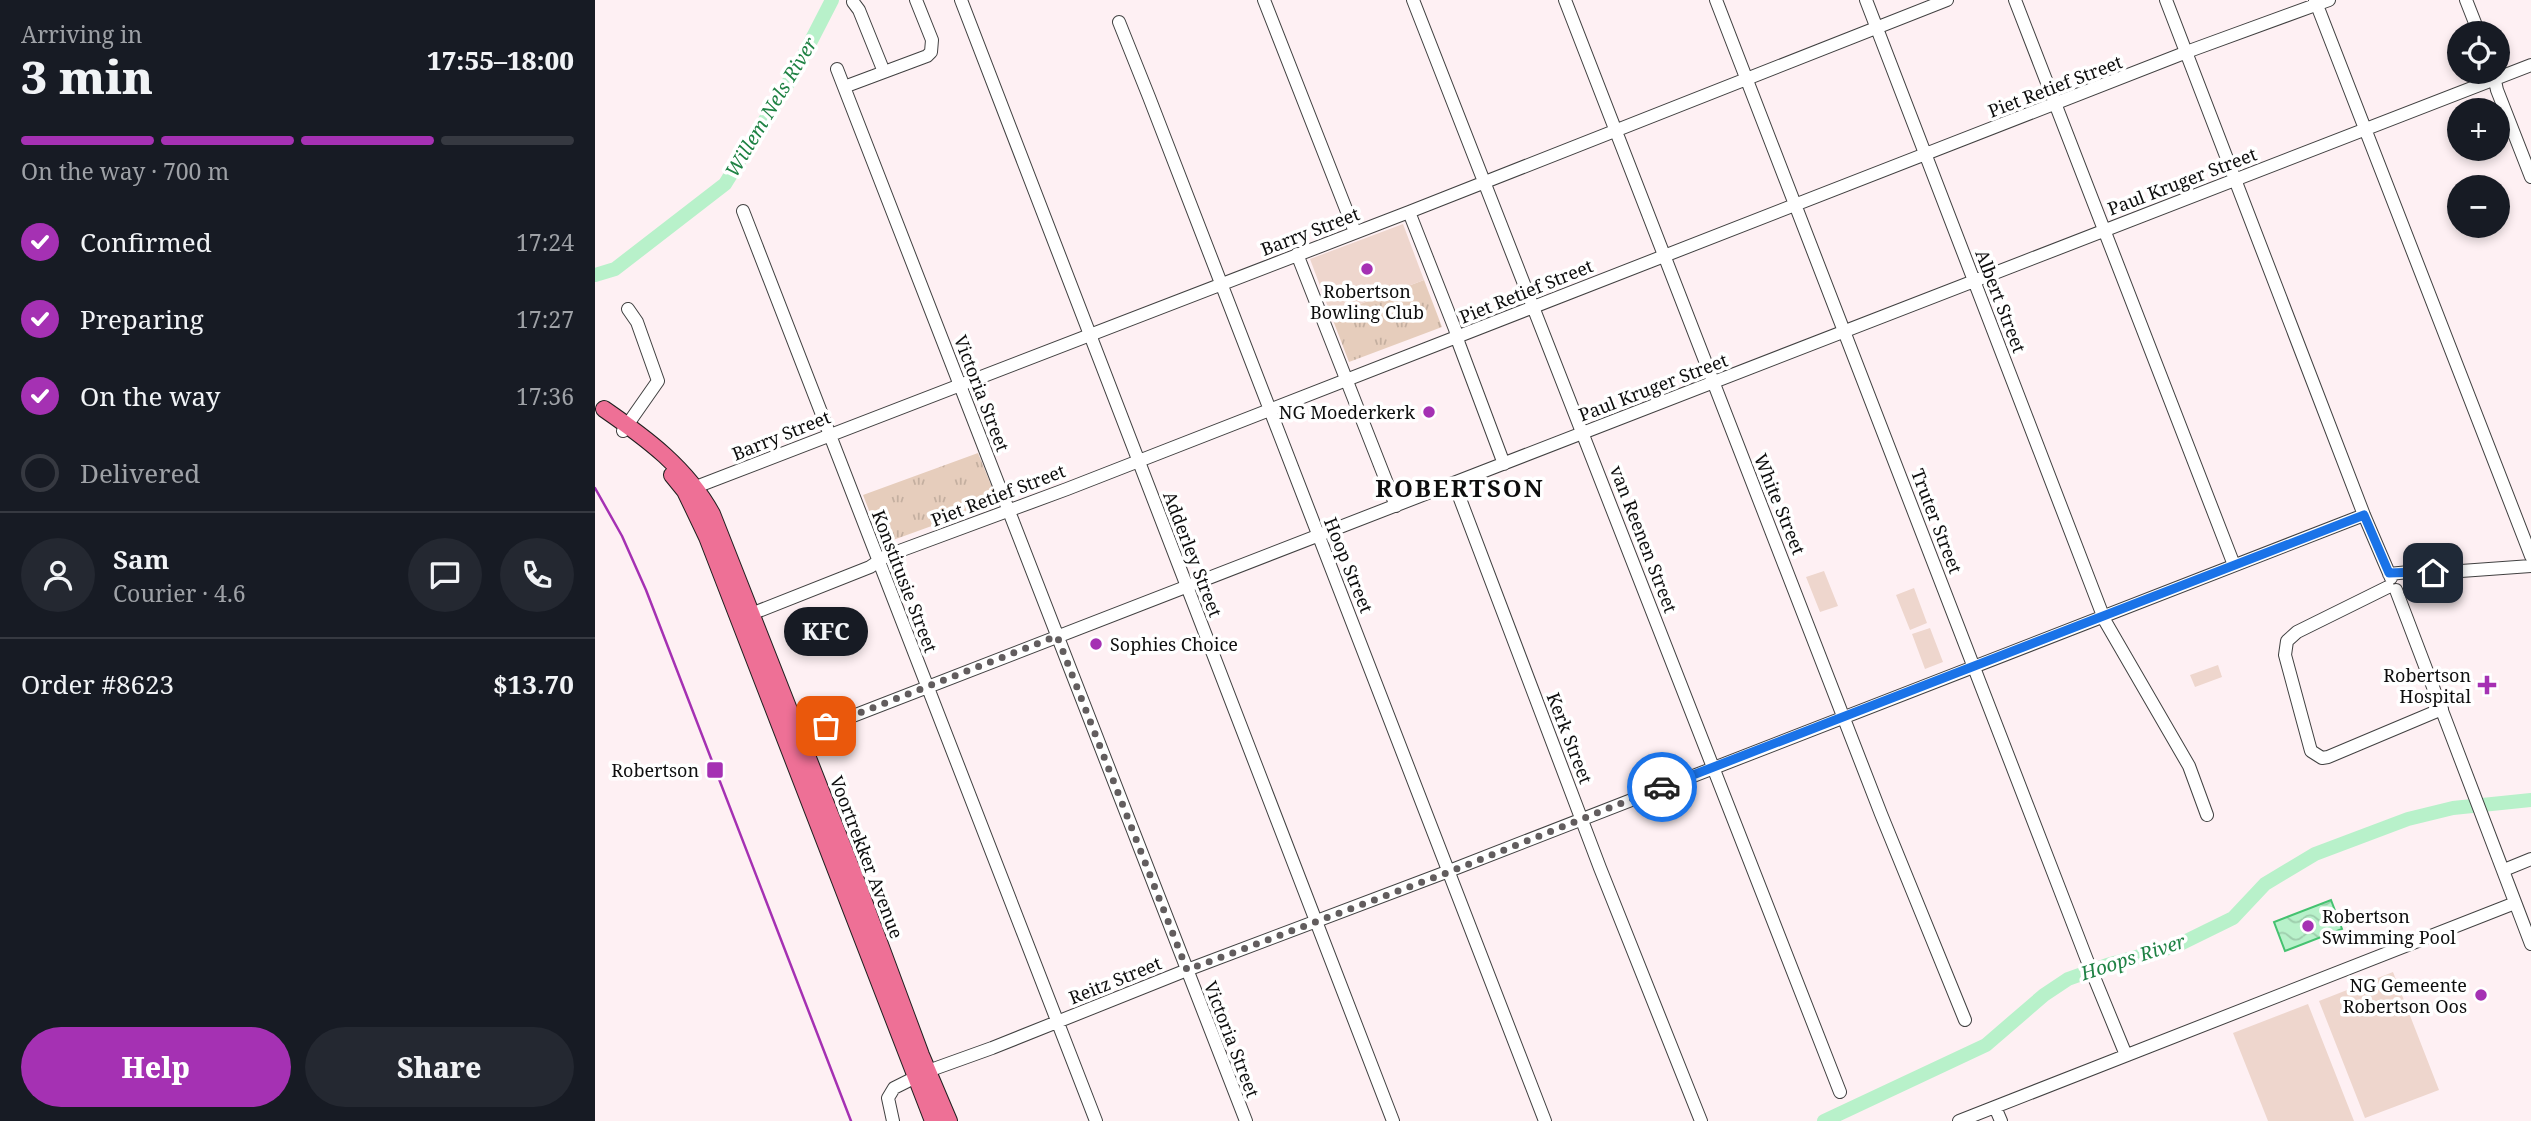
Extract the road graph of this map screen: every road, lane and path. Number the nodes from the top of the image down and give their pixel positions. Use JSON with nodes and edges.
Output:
{"nodes":[{"id":1,"x":916,"y":0,"type":"edge"},
{"id":2,"x":961,"y":0,"type":"edge"},
{"id":3,"x":1264,"y":0,"type":"edge"},
{"id":4,"x":1413,"y":0,"type":"edge"},
{"id":5,"x":1565,"y":0,"type":"edge"},
{"id":6,"x":1716,"y":0,"type":"edge"},
{"id":7,"x":1866,"y":0,"type":"edge"},
{"id":8,"x":1947,"y":0,"type":"edge"},
{"id":9,"x":2015,"y":0,"type":"edge"},
{"id":10,"x":2166,"y":0,"type":"edge"},
{"id":11,"x":2466,"y":0,"type":"edge"},
{"id":12,"x":853,"y":2,"type":"dead end"},
{"id":13,"x":2321,"y":2,"type":"edge"},
{"id":14,"x":2474,"y":21,"type":"edge"},
{"id":15,"x":1119,"y":23,"type":"dead end"},
{"id":16,"x":1876,"y":27,"type":"junction"},
{"id":17,"x":2187,"y":53,"type":"junction"},
{"id":18,"x":2531,"y":65,"type":"edge"},
{"id":19,"x":837,"y":69,"type":"dead end"},
{"id":20,"x":2510,"y":71,"type":"edge"},
{"id":21,"x":884,"y":72,"type":"junction"},
{"id":22,"x":1745,"y":78,"type":"junction"},
{"id":23,"x":2472,"y":84,"type":"edge"},
{"id":24,"x":2497,"y":84,"type":"edge"},
{"id":25,"x":844,"y":87,"type":"junction"},
{"id":26,"x":2055,"y":104,"type":"junction"},
{"id":27,"x":2365,"y":129,"type":"junction"},
{"id":28,"x":1616,"y":130,"type":"junction"},
{"id":29,"x":1925,"y":154,"type":"junction"},
{"id":30,"x":2531,"y":177,"type":"edge"},
{"id":31,"x":2235,"y":179,"type":"junction"},
{"id":32,"x":1485,"y":182,"type":"junction"},
{"id":33,"x":1795,"y":206,"type":"junction"},
{"id":34,"x":743,"y":211,"type":"dead end"},
{"id":35,"x":1409,"y":212,"type":"junction"},
{"id":36,"x":2104,"y":230,"type":"junction"},
{"id":37,"x":1355,"y":232,"type":"junction"},
{"id":38,"x":1297,"y":254,"type":"junction"},
{"id":39,"x":1665,"y":256,"type":"junction"},
{"id":40,"x":1975,"y":281,"type":"junction"},
{"id":41,"x":1221,"y":283,"type":"junction"},
{"id":42,"x":1534,"y":306,"type":"junction"},
{"id":43,"x":628,"y":309,"type":"dead end"},
{"id":44,"x":1844,"y":331,"type":"junction"},
{"id":45,"x":1091,"y":334,"type":"junction"},
{"id":46,"x":1457,"y":337,"type":"junction"},
{"id":47,"x":1345,"y":380,"type":"junction"},
{"id":48,"x":1714,"y":382,"type":"junction"},
{"id":49,"x":959,"y":384,"type":"junction"},
{"id":50,"x":599,"y":406,"type":"edge"},
{"id":51,"x":1269,"y":409,"type":"junction"},
{"id":52,"x":625,"y":428,"type":"junction"},
{"id":53,"x":1583,"y":433,"type":"junction"},
{"id":54,"x":828,"y":434,"type":"junction"},
{"id":55,"x":1138,"y":460,"type":"junction"},
{"id":56,"x":1504,"y":464,"type":"junction"},
{"id":57,"x":1454,"y":483,"type":"junction"},
{"id":58,"x":690,"y":489,"type":"junction"},
{"id":59,"x":1396,"y":506,"type":"junction"},
{"id":60,"x":1009,"y":510,"type":"junction"},
{"id":61,"x":2364,"y":515,"type":"junction"},
{"id":62,"x":1318,"y":535,"type":"junction"},
{"id":63,"x":2531,"y":556,"type":"edge"},
{"id":64,"x":879,"y":561,"type":"junction"},
{"id":65,"x":2234,"y":565,"type":"junction"},
{"id":66,"x":2531,"y":566,"type":"edge"},
{"id":67,"x":2393,"y":583,"type":"junction"},
{"id":68,"x":1188,"y":585,"type":"junction"},
{"id":69,"x":2103,"y":615,"type":"junction"},
{"id":70,"x":745,"y":616,"type":"junction"},
{"id":71,"x":1057,"y":636,"type":"junction"},
{"id":72,"x":1973,"y":666,"type":"junction"},
{"id":73,"x":927,"y":688,"type":"junction"},
{"id":74,"x":2442,"y":709,"type":"junction"},
{"id":75,"x":1844,"y":717,"type":"junction"},
{"id":76,"x":794,"y":739,"type":"junction"},
{"id":77,"x":1713,"y":767,"type":"junction"},
{"id":78,"x":2207,"y":815,"type":"dead end"},
{"id":79,"x":1582,"y":818,"type":"junction"},
{"id":80,"x":2531,"y":859,"type":"edge"},
{"id":81,"x":2504,"y":870,"type":"junction"},
{"id":82,"x":1449,"y":872,"type":"junction"},
{"id":83,"x":2515,"y":903,"type":"junction"},
{"id":84,"x":1317,"y":921,"type":"junction"},
{"id":85,"x":2531,"y":944,"type":"edge"},
{"id":86,"x":1187,"y":970,"type":"junction"},
{"id":87,"x":1965,"y":1020,"type":"dead end"},
{"id":88,"x":1056,"y":1023,"type":"junction"},
{"id":89,"x":2126,"y":1055,"type":"junction"},
{"id":90,"x":922,"y":1074,"type":"junction"},
{"id":91,"x":1840,"y":1092,"type":"dead end"},
{"id":92,"x":1995,"y":1107,"type":"junction"},
{"id":93,"x":893,"y":1121,"type":"edge"},
{"id":94,"x":933,"y":1121,"type":"edge"},
{"id":95,"x":949,"y":1121,"type":"edge"},
{"id":96,"x":1096,"y":1121,"type":"edge"},
{"id":97,"x":1246,"y":1121,"type":"edge"},
{"id":98,"x":1393,"y":1121,"type":"edge"},
{"id":99,"x":1545,"y":1121,"type":"edge"},
{"id":100,"x":1700,"y":1121,"type":"edge"},
{"id":101,"x":1959,"y":1121,"type":"edge"},
{"id":102,"x":2001,"y":1121,"type":"edge"}],
"edges":[{"from":1,"to":21,"type":"street"},
{"from":2,"to":45,"type":"street","name":"Adderley Street"},
{"from":3,"to":37,"type":"street"},
{"from":4,"to":32,"type":"street","name":"van Reenen Street"},
{"from":5,"to":28,"type":"street","name":"White Street"},
{"from":6,"to":22,"type":"street","name":"Truter Street"},
{"from":7,"to":16,"type":"street","name":"Albert Street"},
{"from":8,"to":16,"type":"street","name":"Barry Street"},
{"from":9,"to":26,"type":"street"},
{"from":10,"to":17,"type":"street"},
{"from":11,"to":14,"type":"street"},
{"from":12,"to":21,"type":"street"},
{"from":13,"to":17,"type":"street","name":"Piet Retief Street"},
{"from":13,"to":27,"type":"street"},
{"from":15,"to":41,"type":"street","name":"Hoop Street"},
{"from":16,"to":22,"type":"street","name":"Barry Street"},
{"from":16,"to":29,"type":"street","name":"Albert Street"},
{"from":17,"to":26,"type":"street","name":"Piet Retief Street"},
{"from":17,"to":31,"type":"street"},
{"from":18,"to":20,"type":"street","name":"Paul Kruger Street"},
{"from":19,"to":25,"type":"street","name":"Victoria Street"},
{"from":21,"to":25,"type":"street"},
{"from":22,"to":28,"type":"street","name":"Barry Street"},
{"from":22,"to":33,"type":"street","name":"Truter Street"},
{"from":23,"to":27,"type":"street","name":"Paul Kruger Street"},
{"from":24,"to":30,"type":"street"},
{"from":25,"to":49,"type":"street","name":"Victoria Street"},
{"from":26,"to":29,"type":"street","name":"Piet Retief Street"},
{"from":26,"to":36,"type":"street"},
{"from":27,"to":31,"type":"street","name":"Paul Kruger Street"},
{"from":27,"to":63,"type":"street"},
{"from":28,"to":32,"type":"street","name":"Barry Street"},
{"from":28,"to":39,"type":"street","name":"White Street"},
{"from":29,"to":33,"type":"street","name":"Piet Retief Street"},
{"from":29,"to":40,"type":"street","name":"Albert Street"},
{"from":31,"to":36,"type":"street","name":"Paul Kruger Street"},
{"from":31,"to":61,"type":"street"},
{"from":32,"to":35,"type":"street","name":"Barry Street"},
{"from":32,"to":42,"type":"street","name":"van Reenen Street"},
{"from":33,"to":39,"type":"street","name":"Piet Retief Street"},
{"from":33,"to":44,"type":"street","name":"Truter Street"},
{"from":34,"to":54,"type":"street","name":"Konstitusie Street"},
{"from":35,"to":37,"type":"street","name":"Barry Street"},
{"from":35,"to":46,"type":"street"},
{"from":36,"to":40,"type":"street","name":"Paul Kruger Street"},
{"from":36,"to":65,"type":"street"},
{"from":37,"to":38,"type":"street","name":"Barry Street"},
{"from":38,"to":41,"type":"street","name":"Barry Street"},
{"from":38,"to":47,"type":"street"},
{"from":39,"to":42,"type":"street","name":"Piet Retief Street"},
{"from":39,"to":48,"type":"street","name":"White Street"},
{"from":40,"to":44,"type":"street","name":"Paul Kruger Street"},
{"from":40,"to":69,"type":"street","name":"Albert Street"},
{"from":41,"to":45,"type":"street","name":"Barry Street"},
{"from":41,"to":51,"type":"street","name":"Hoop Street"},
{"from":42,"to":46,"type":"street","name":"Piet Retief Street"},
{"from":42,"to":53,"type":"street","name":"van Reenen Street"},
{"from":43,"to":52,"type":"street"},
{"from":44,"to":48,"type":"street","name":"Paul Kruger Street"},
{"from":44,"to":72,"type":"street","name":"Truter Street"},
{"from":45,"to":49,"type":"street","name":"Barry Street"},
{"from":45,"to":55,"type":"street","name":"Adderley Street"},
{"from":46,"to":47,"type":"street","name":"Piet Retief Street"},
{"from":46,"to":56,"type":"street"},
{"from":47,"to":51,"type":"street","name":"Piet Retief Street"},
{"from":47,"to":59,"type":"street"},
{"from":48,"to":53,"type":"street","name":"Paul Kruger Street"},
{"from":48,"to":75,"type":"street","name":"White Street"},
{"from":49,"to":54,"type":"street","name":"Barry Street"},
{"from":49,"to":60,"type":"street","name":"Victoria Street"},
{"from":50,"to":52,"type":"main road","name":"Voortrekker Avenue"},
{"from":51,"to":55,"type":"street","name":"Piet Retief Street"},
{"from":51,"to":62,"type":"street","name":"Hoop Street"},
{"from":52,"to":58,"type":"main road","name":"Voortrekker Avenue"},
{"from":53,"to":56,"type":"street","name":"Paul Kruger Street"},
{"from":53,"to":77,"type":"street","name":"van Reenen Street"},
{"from":54,"to":58,"type":"street","name":"Barry Street"},
{"from":54,"to":64,"type":"street","name":"Konstitusie Street"},
{"from":55,"to":60,"type":"street","name":"Piet Retief Street"},
{"from":55,"to":68,"type":"street","name":"Adderley Street"},
{"from":56,"to":57,"type":"street","name":"Paul Kruger Street"},
{"from":57,"to":59,"type":"street","name":"Paul Kruger Street"},
{"from":57,"to":79,"type":"street","name":"Kerk Street"},
{"from":58,"to":70,"type":"main road","name":"Voortrekker Avenue"},
{"from":59,"to":62,"type":"street","name":"Paul Kruger Street"},
{"from":60,"to":64,"type":"street","name":"Piet Retief Street"},
{"from":60,"to":71,"type":"street","name":"Victoria Street"},
{"from":61,"to":65,"type":"street","name":"Reitz Street"},
{"from":61,"to":67,"type":"street"},
{"from":62,"to":68,"type":"street","name":"Paul Kruger Street"},
{"from":62,"to":82,"type":"street","name":"Hoop Street"},
{"from":64,"to":70,"type":"street","name":"Piet Retief Street"},
{"from":64,"to":73,"type":"street","name":"Konstitusie Street"},
{"from":65,"to":69,"type":"street","name":"Reitz Street"},
{"from":66,"to":67,"type":"street"},
{"from":67,"to":74,"type":"street"},
{"from":67,"to":74,"type":"street"},
{"from":68,"to":71,"type":"street","name":"Paul Kruger Street"},
{"from":68,"to":84,"type":"street","name":"Adderley Street"},
{"from":69,"to":72,"type":"street","name":"Reitz Street"},
{"from":69,"to":78,"type":"street","name":"Albert Street"},
{"from":70,"to":76,"type":"main road","name":"Voortrekker Avenue"},
{"from":71,"to":73,"type":"street","name":"Paul Kruger Street"},
{"from":71,"to":86,"type":"street","name":"Victoria Street"},
{"from":72,"to":75,"type":"street","name":"Reitz Street"},
{"from":72,"to":89,"type":"street","name":"Truter Street"},
{"from":73,"to":76,"type":"street","name":"Paul Kruger Street"},
{"from":73,"to":88,"type":"street","name":"Konstitusie Street"},
{"from":74,"to":81,"type":"street"},
{"from":75,"to":77,"type":"street","name":"Reitz Street"},
{"from":75,"to":87,"type":"street","name":"White Street"},
{"from":76,"to":90,"type":"main road","name":"Voortrekker Avenue"},
{"from":77,"to":79,"type":"street","name":"Reitz Street"},
{"from":77,"to":91,"type":"street","name":"van Reenen Street"},
{"from":79,"to":82,"type":"street","name":"Reitz Street"},
{"from":79,"to":100,"type":"street","name":"Kerk Street"},
{"from":80,"to":81,"type":"street"},
{"from":81,"to":83,"type":"street"},
{"from":82,"to":84,"type":"street","name":"Reitz Street"},
{"from":82,"to":99,"type":"street","name":"Hoop Street"},
{"from":83,"to":85,"type":"street"},
{"from":83,"to":89,"type":"street"},
{"from":84,"to":86,"type":"street","name":"Reitz Street"},
{"from":84,"to":98,"type":"street","name":"Adderley Street"},
{"from":86,"to":88,"type":"street","name":"Reitz Street"},
{"from":86,"to":97,"type":"street","name":"Victoria Street"},
{"from":88,"to":90,"type":"street","name":"Reitz Street"},
{"from":88,"to":96,"type":"street","name":"Konstitusie Street"},
{"from":89,"to":92,"type":"street"},
{"from":90,"to":93,"type":"street","name":"Reitz Street"},
{"from":90,"to":94,"type":"main road","name":"Voortrekker Avenue"},
{"from":90,"to":95,"type":"main road","name":"Voortrekker Avenue"},
{"from":92,"to":101,"type":"street"},
{"from":92,"to":102,"type":"street"}]}
